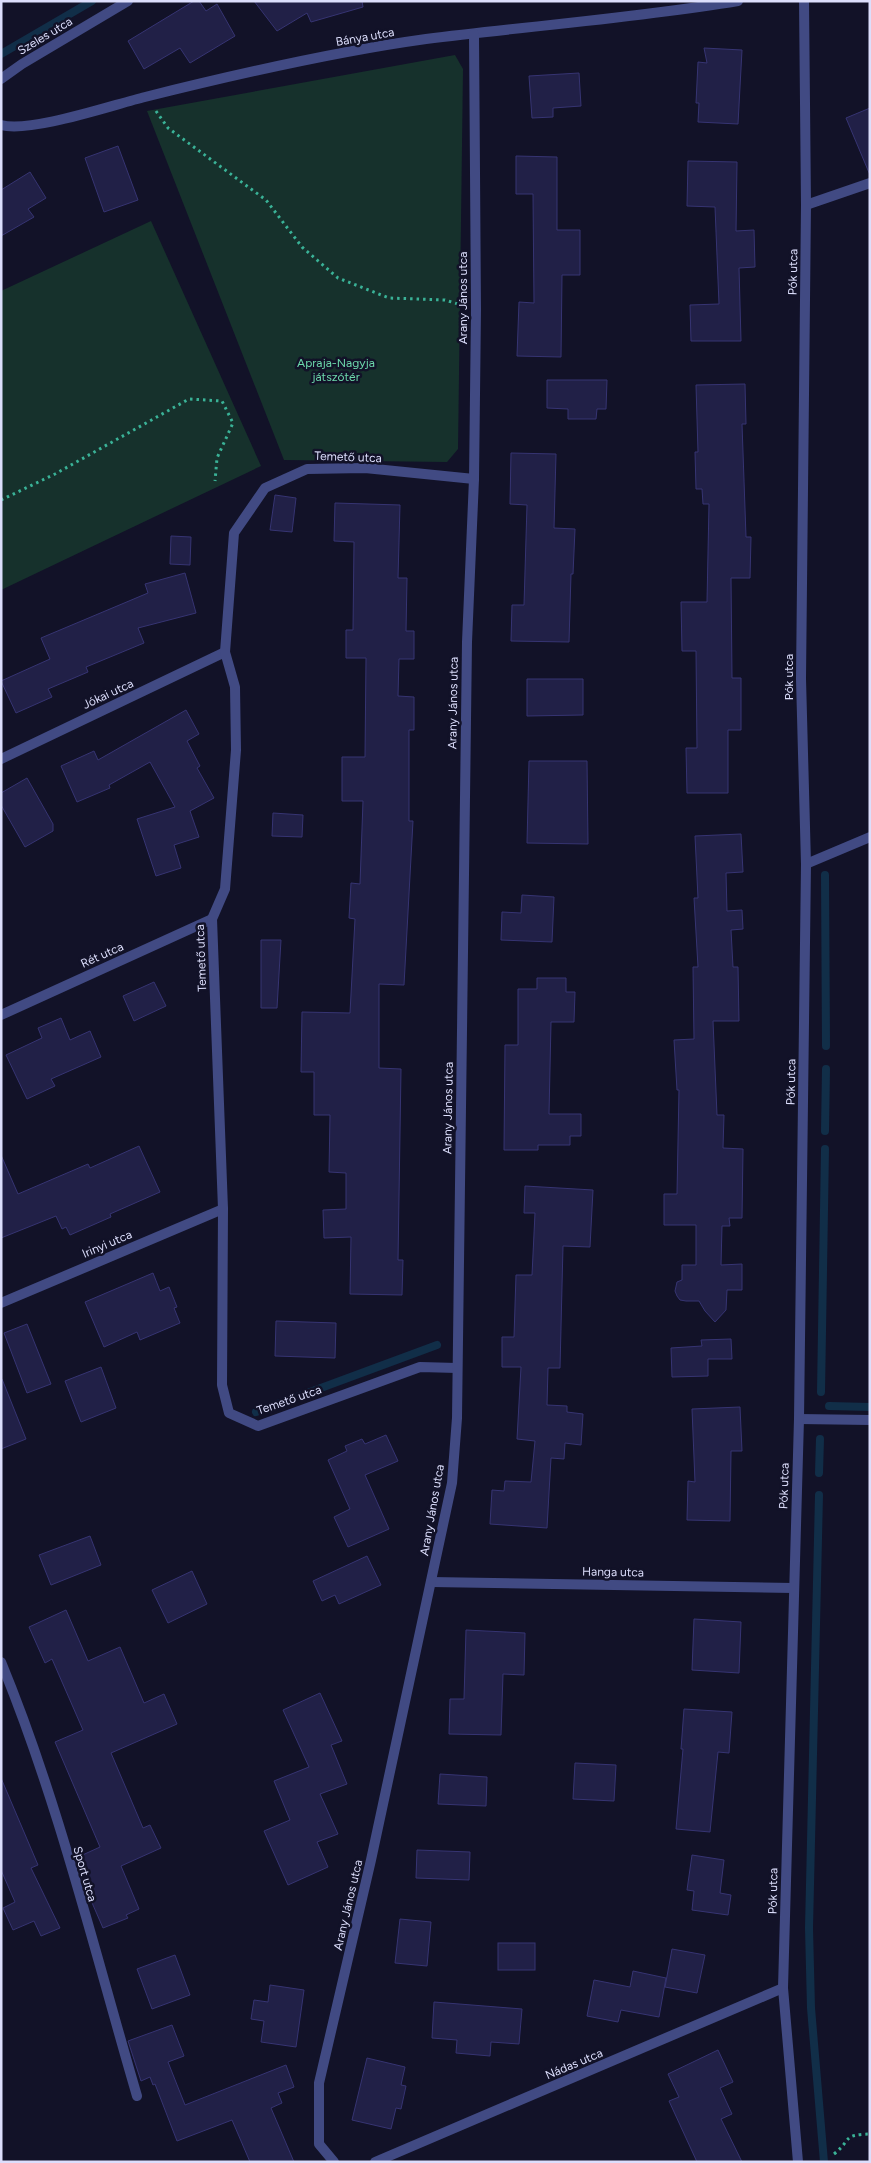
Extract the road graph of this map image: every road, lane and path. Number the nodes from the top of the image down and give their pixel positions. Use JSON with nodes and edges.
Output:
{"nodes":[{"id":1,"x":128,"y":1,"type":"edge"},
{"id":2,"x":738,"y":1,"type":"edge"},
{"id":3,"x":804,"y":1,"type":"edge"},
{"id":4,"x":474,"y":34,"type":"junction"},
{"id":5,"x":1,"y":79,"type":"edge"},
{"id":6,"x":146,"y":97,"type":"junction"},
{"id":7,"x":1,"y":125,"type":"edge"},
{"id":8,"x":870,"y":183,"type":"edge"},
{"id":9,"x":806,"y":204,"type":"junction"},
{"id":10,"x":476,"y":310,"type":"junction"},
{"id":11,"x":474,"y":479,"type":"junction"},
{"id":12,"x":215,"y":480,"type":"dead end"},
{"id":13,"x":1,"y":500,"type":"edge"},
{"id":14,"x":225,"y":652,"type":"junction"},
{"id":15,"x":1,"y":758,"type":"edge"},
{"id":16,"x":870,"y":837,"type":"edge"},
{"id":17,"x":806,"y":864,"type":"junction"},
{"id":18,"x":212,"y":919,"type":"junction"},
{"id":19,"x":1,"y":1015,"type":"edge"},
{"id":20,"x":223,"y":1208,"type":"junction"},
{"id":21,"x":1,"y":1303,"type":"edge"},
{"id":22,"x":457,"y":1368,"type":"junction"},
{"id":23,"x":799,"y":1419,"type":"junction"},
{"id":24,"x":870,"y":1420,"type":"edge"},
{"id":25,"x":431,"y":1582,"type":"junction"},
{"id":26,"x":793,"y":1588,"type":"junction"},
{"id":27,"x":1,"y":1662,"type":"edge"},
{"id":28,"x":783,"y":1988,"type":"junction"},
{"id":29,"x":137,"y":2096,"type":"dead end"},
{"id":30,"x":870,"y":2134,"type":"edge"},
{"id":31,"x":834,"y":2154,"type":"dead end"},
{"id":32,"x":334,"y":2162,"type":"edge"},
{"id":33,"x":375,"y":2162,"type":"edge"},
{"id":34,"x":798,"y":2162,"type":"edge"}],
"edges":[{"from":1,"to":5,"type":"street","name":"Szeles utca"},
{"from":2,"to":4,"type":"street","name":"Bánya utca"},
{"from":3,"to":9,"type":"street","name":"Pók utca"},
{"from":4,"to":6,"type":"street","name":"Bánya utca"},
{"from":4,"to":10,"type":"street","name":"Arany János utca"},
{"from":6,"to":7,"type":"street","name":"Bánya utca"},
{"from":6,"to":10,"type":"path"},
{"from":8,"to":9,"type":"street"},
{"from":9,"to":17,"type":"street","name":"Pók utca"},
{"from":10,"to":11,"type":"street","name":"Arany János utca"},
{"from":11,"to":14,"type":"street","name":"Temető utca"},
{"from":11,"to":22,"type":"street","name":"Arany János utca"},
{"from":12,"to":13,"type":"path"},
{"from":14,"to":15,"type":"street","name":"Jókai utca"},
{"from":14,"to":18,"type":"street","name":"Temető utca"},
{"from":16,"to":17,"type":"street"},
{"from":17,"to":23,"type":"street","name":"Pók utca"},
{"from":18,"to":19,"type":"street","name":"Rét utca"},
{"from":18,"to":20,"type":"street","name":"Temető utca"},
{"from":20,"to":21,"type":"street","name":"Irinyi utca"},
{"from":20,"to":22,"type":"street","name":"Temető utca"},
{"from":22,"to":25,"type":"street","name":"Arany János utca"},
{"from":23,"to":24,"type":"street"},
{"from":23,"to":26,"type":"street","name":"Pók utca"},
{"from":25,"to":26,"type":"street","name":"Hanga utca"},
{"from":25,"to":32,"type":"street","name":"Arany János utca"},
{"from":26,"to":28,"type":"street","name":"Pók utca"},
{"from":27,"to":29,"type":"street","name":"Sport utca"},
{"from":28,"to":33,"type":"street","name":"Nádas utca"},
{"from":28,"to":34,"type":"street","name":"Pók utca"},
{"from":30,"to":31,"type":"path"}]}
